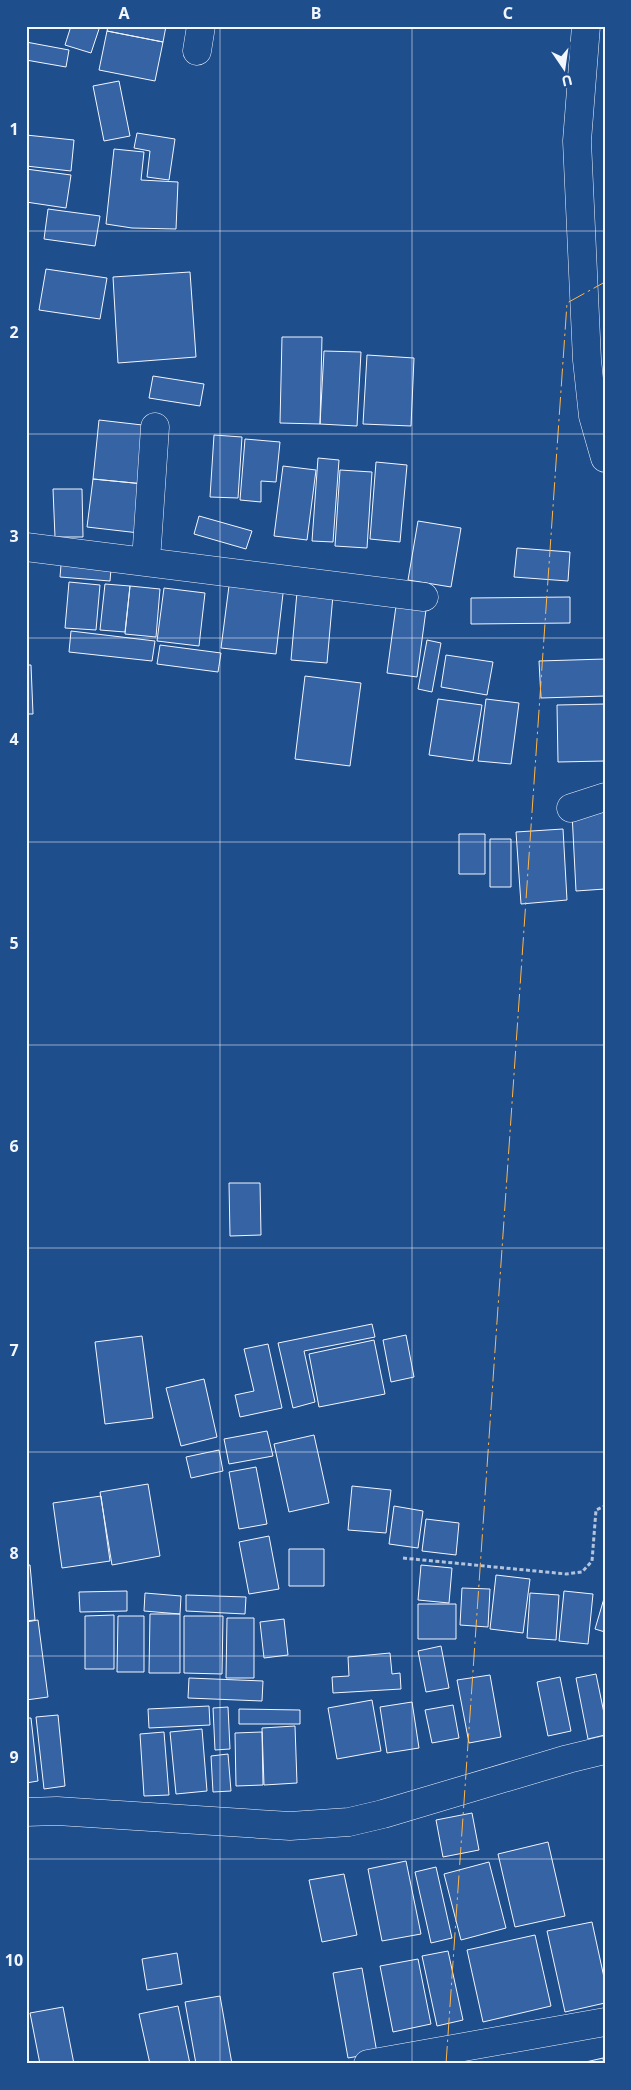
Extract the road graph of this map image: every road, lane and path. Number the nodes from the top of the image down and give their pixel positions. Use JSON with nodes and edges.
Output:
{"nodes":[{"id":1,"x":586,"y":26,"type":"edge"},
{"id":2,"x":596,"y":369,"type":"edge"},
{"id":3,"x":154,"y":428,"type":"dead end"},
{"id":4,"x":605,"y":458,"type":"edge"},
{"id":5,"x":26,"y":547,"type":"edge"},
{"id":6,"x":146,"y":561,"type":"junction"},
{"id":7,"x":424,"y":597,"type":"dead end"},
{"id":8,"x":605,"y":797,"type":"edge"},
{"id":9,"x":571,"y":808,"type":"dead end"},
{"id":10,"x":605,"y":1506,"type":"edge"},
{"id":11,"x":403,"y":1558,"type":"dead end"},
{"id":12,"x":605,"y":1750,"type":"edge"},
{"id":13,"x":26,"y":1812,"type":"edge"},
{"id":14,"x":605,"y":2022,"type":"edge"},
{"id":15,"x":368,"y":2064,"type":"edge"}],
"edges":[{"from":1,"to":2,"type":"street"},
{"from":2,"to":4,"type":"street"},
{"from":3,"to":6,"type":"street"},
{"from":5,"to":6,"type":"street"},
{"from":6,"to":7,"type":"street"},
{"from":8,"to":9,"type":"street"},
{"from":10,"to":11,"type":"path"},
{"from":12,"to":13,"type":"street"},
{"from":14,"to":15,"type":"street"}]}
